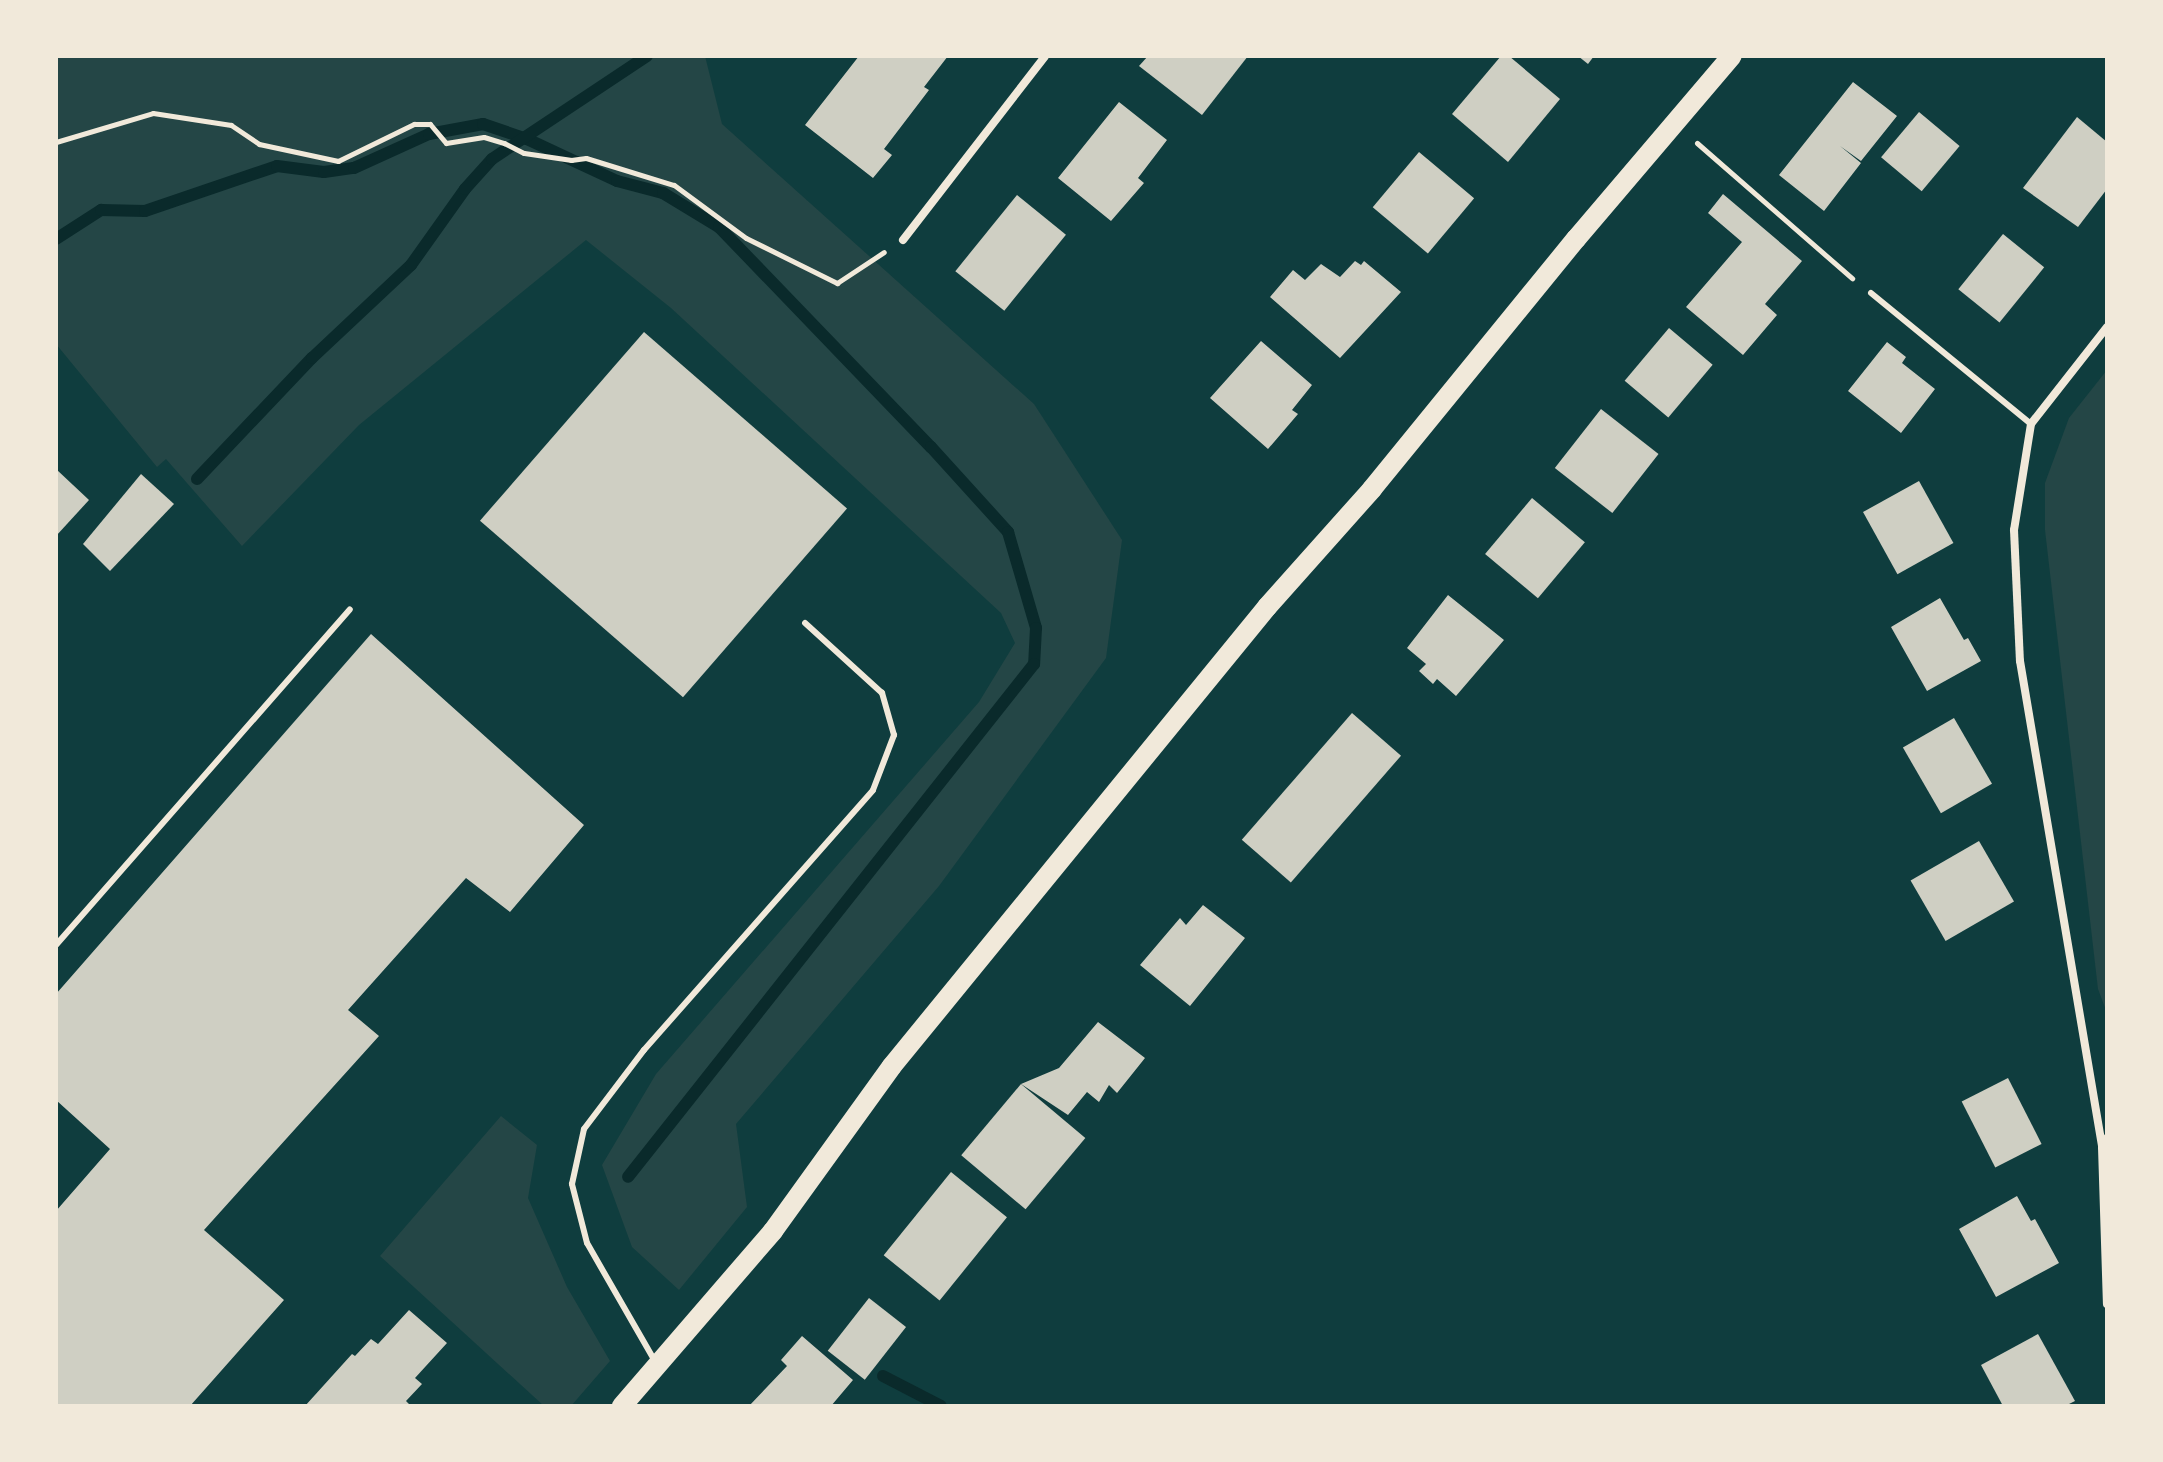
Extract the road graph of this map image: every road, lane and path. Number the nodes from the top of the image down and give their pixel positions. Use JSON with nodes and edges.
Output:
{"nodes":[{"id":1,"x":1045,"y":56,"type":"edge"},
{"id":2,"x":1732,"y":56,"type":"edge"},
{"id":3,"x":1675,"y":124,"type":"junction"},
{"id":4,"x":56,"y":142,"type":"edge"},
{"id":5,"x":903,"y":240,"type":"joint"},
{"id":6,"x":1871,"y":293,"type":"joint"},
{"id":7,"x":2107,"y":327,"type":"edge"},
{"id":8,"x":2031,"y":424,"type":"junction"},
{"id":9,"x":350,"y":609,"type":"dead end"},
{"id":10,"x":805,"y":623,"type":"dead end"},
{"id":11,"x":56,"y":945,"type":"edge"},
{"id":12,"x":2105,"y":1144,"type":"edge"},
{"id":13,"x":2107,"y":1304,"type":"edge"},
{"id":14,"x":657,"y":1366,"type":"junction"},
{"id":15,"x":622,"y":1406,"type":"edge"}],
"edges":[{"from":1,"to":5,"type":"street"},
{"from":2,"to":3,"type":"main road"},
{"from":3,"to":6,"type":"path"},
{"from":3,"to":14,"type":"main road"},
{"from":4,"to":5,"type":"path"},
{"from":6,"to":8,"type":"lane"},
{"from":7,"to":8,"type":"street"},
{"from":8,"to":12,"type":"street"},
{"from":9,"to":11,"type":"lane"},
{"from":10,"to":14,"type":"lane"},
{"from":12,"to":13,"type":"street"},
{"from":14,"to":15,"type":"main road"}]}
